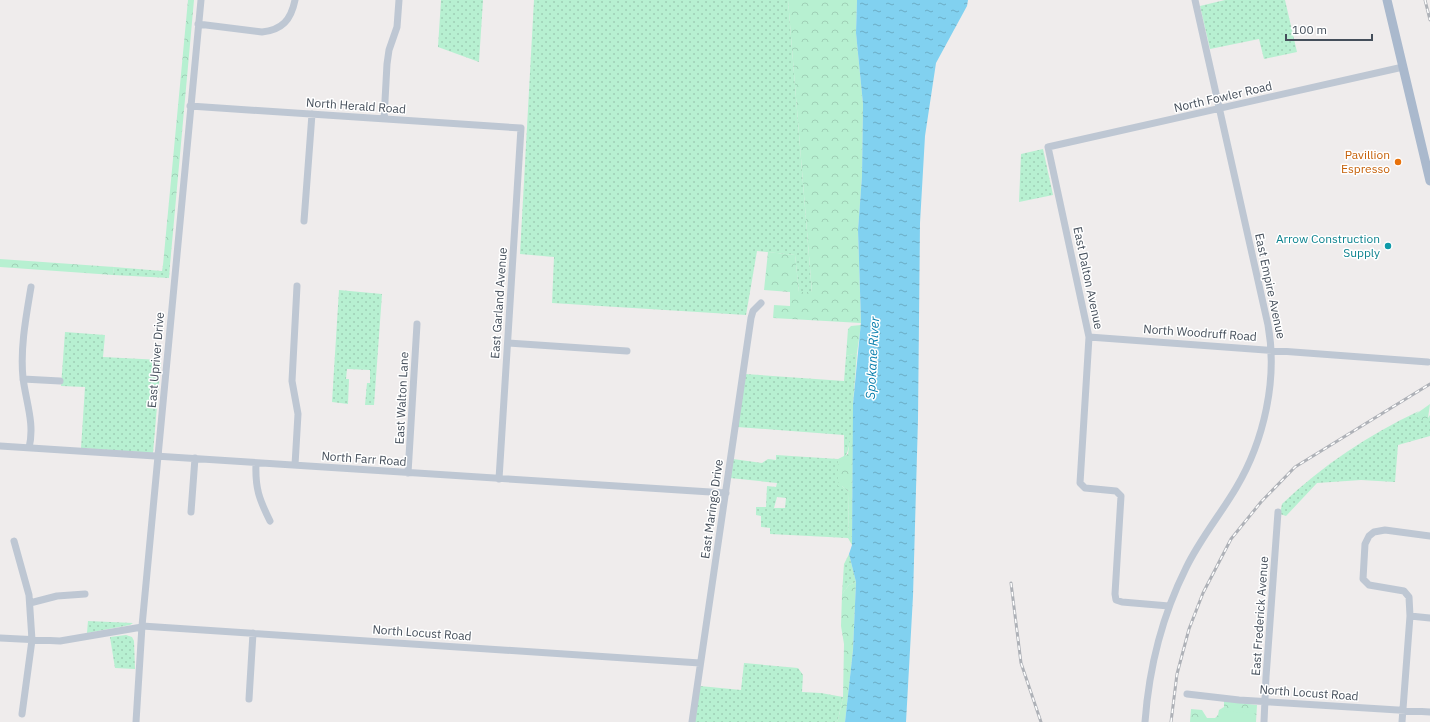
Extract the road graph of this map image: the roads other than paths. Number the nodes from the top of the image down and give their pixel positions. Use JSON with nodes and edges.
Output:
{"nodes":[{"id":1,"x":201,"y":0,"type":"edge"},
{"id":2,"x":294,"y":0,"type":"edge"},
{"id":3,"x":399,"y":0,"type":"edge"},
{"id":4,"x":1195,"y":0,"type":"edge"},
{"id":5,"x":1387,"y":0,"type":"edge"},
{"id":6,"x":198,"y":24,"type":"junction"},
{"id":7,"x":1403,"y":67,"type":"junction"},
{"id":8,"x":190,"y":106,"type":"junction"},
{"id":9,"x":1219,"y":109,"type":"junction"},
{"id":10,"x":312,"y":114,"type":"junction"},
{"id":11,"x":384,"y":119,"type":"junction"},
{"id":12,"x":521,"y":128,"type":"joint"},
{"id":13,"x":1048,"y":147,"type":"joint"},
{"id":14,"x":1430,"y":181,"type":"edge"},
{"id":15,"x":304,"y":221,"type":"dead end"},
{"id":16,"x":297,"y":286,"type":"dead end"},
{"id":17,"x":31,"y":287,"type":"dead end"},
{"id":18,"x":761,"y":303,"type":"dead end"},
{"id":19,"x":417,"y":324,"type":"dead end"},
{"id":20,"x":1089,"y":337,"type":"junction"},
{"id":21,"x":508,"y":343,"type":"junction"},
{"id":22,"x":1271,"y":350,"type":"junction"},
{"id":23,"x":627,"y":351,"type":"dead end"},
{"id":24,"x":1428,"y":362,"type":"dead end"},
{"id":25,"x":23,"y":379,"type":"junction"},
{"id":26,"x":60,"y":381,"type":"dead end"},
{"id":27,"x":0,"y":446,"type":"edge"},
{"id":28,"x":29,"y":448,"type":"junction"},
{"id":29,"x":158,"y":456,"type":"junction"},
{"id":30,"x":196,"y":458,"type":"junction"},
{"id":31,"x":256,"y":463,"type":"junction"},
{"id":32,"x":295,"y":465,"type":"junction"},
{"id":33,"x":408,"y":473,"type":"junction"},
{"id":34,"x":498,"y":479,"type":"junction"},
{"id":35,"x":726,"y":493,"type":"junction"},
{"id":36,"x":191,"y":512,"type":"dead end"},
{"id":37,"x":1278,"y":512,"type":"dead end"},
{"id":38,"x":270,"y":521,"type":"dead end"},
{"id":39,"x":1430,"y":536,"type":"edge"},
{"id":40,"x":14,"y":541,"type":"dead end"},
{"id":41,"x":85,"y":594,"type":"dead end"},
{"id":42,"x":30,"y":603,"type":"junction"},
{"id":43,"x":1169,"y":606,"type":"junction"},
{"id":44,"x":1410,"y":616,"type":"junction"},
{"id":45,"x":1430,"y":618,"type":"edge"},
{"id":46,"x":142,"y":626,"type":"junction"},
{"id":47,"x":253,"y":633,"type":"junction"},
{"id":48,"x":0,"y":638,"type":"edge"},
{"id":49,"x":32,"y":640,"type":"junction"},
{"id":50,"x":700,"y":663,"type":"junction"},
{"id":51,"x":1187,"y":694,"type":"dead end"},
{"id":52,"x":249,"y":699,"type":"dead end"},
{"id":53,"x":1266,"y":702,"type":"junction"},
{"id":54,"x":1402,"y":710,"type":"junction"},
{"id":55,"x":1430,"y":712,"type":"edge"},
{"id":56,"x":22,"y":714,"type":"dead end"},
{"id":57,"x":136,"y":722,"type":"edge"},
{"id":58,"x":692,"y":722,"type":"edge"},
{"id":59,"x":1145,"y":722,"type":"edge"},
{"id":60,"x":1264,"y":722,"type":"edge"},
{"id":61,"x":1402,"y":722,"type":"edge"}],
"edges":[{"from":1,"to":6,"type":"street","name":"East Upriver Drive"},
{"from":2,"to":6,"type":"street"},
{"from":3,"to":11,"type":"street"},
{"from":4,"to":9,"type":"street","name":"East Empire Avenue"},
{"from":5,"to":7,"type":"main road"},
{"from":6,"to":8,"type":"street","name":"East Upriver Drive"},
{"from":7,"to":9,"type":"street","name":"North Fowler Road"},
{"from":7,"to":14,"type":"main road"},
{"from":8,"to":10,"type":"street","name":"North Herald Road"},
{"from":8,"to":29,"type":"street","name":"East Upriver Drive"},
{"from":9,"to":13,"type":"street","name":"North Fowler Road"},
{"from":9,"to":22,"type":"street","name":"East Empire Avenue"},
{"from":10,"to":11,"type":"street","name":"North Herald Road"},
{"from":10,"to":15,"type":"street"},
{"from":11,"to":12,"type":"street","name":"North Herald Road"},
{"from":12,"to":21,"type":"street","name":"East Garland Avenue"},
{"from":13,"to":20,"type":"street","name":"East Dalton Avenue"},
{"from":16,"to":32,"type":"street"},
{"from":17,"to":25,"type":"street"},
{"from":18,"to":35,"type":"street","name":"East Maringo Drive"},
{"from":19,"to":33,"type":"street","name":"East Walton Lane"},
{"from":20,"to":22,"type":"street","name":"North Woodruff Road"},
{"from":20,"to":43,"type":"street","name":"East Dalton Avenue"},
{"from":21,"to":23,"type":"street"},
{"from":21,"to":34,"type":"street","name":"East Garland Avenue"},
{"from":22,"to":24,"type":"street","name":"North Woodruff Road"},
{"from":22,"to":43,"type":"street","name":"East Empire Avenue"},
{"from":25,"to":26,"type":"street"},
{"from":25,"to":28,"type":"street"},
{"from":27,"to":28,"type":"street","name":"North Farr Road"},
{"from":28,"to":29,"type":"street","name":"North Farr Road"},
{"from":29,"to":30,"type":"street","name":"North Farr Road"},
{"from":29,"to":46,"type":"street","name":"East Upriver Drive"},
{"from":30,"to":31,"type":"street","name":"North Farr Road"},
{"from":30,"to":36,"type":"street"},
{"from":31,"to":32,"type":"street","name":"North Farr Road"},
{"from":31,"to":38,"type":"street"},
{"from":32,"to":33,"type":"street","name":"North Farr Road"},
{"from":33,"to":34,"type":"street","name":"North Farr Road"},
{"from":34,"to":35,"type":"street","name":"North Farr Road"},
{"from":35,"to":50,"type":"street","name":"East Maringo Drive"},
{"from":37,"to":53,"type":"street","name":"East Frederick Avenue"},
{"from":39,"to":44,"type":"street"},
{"from":40,"to":42,"type":"street"},
{"from":41,"to":42,"type":"street"},
{"from":42,"to":49,"type":"street"},
{"from":43,"to":59,"type":"street","name":"East Empire Avenue"},
{"from":44,"to":45,"type":"street"},
{"from":44,"to":54,"type":"street"},
{"from":46,"to":47,"type":"street","name":"North Locust Road"},
{"from":46,"to":49,"type":"street","name":"North Locust Road"},
{"from":46,"to":57,"type":"street","name":"East Upriver Drive"},
{"from":47,"to":50,"type":"street","name":"North Locust Road"},
{"from":47,"to":52,"type":"street"},
{"from":48,"to":49,"type":"street","name":"North Locust Road"},
{"from":49,"to":56,"type":"street"},
{"from":50,"to":58,"type":"street","name":"East Maringo Drive"},
{"from":51,"to":53,"type":"street","name":"North Locust Road"},
{"from":53,"to":54,"type":"street","name":"North Locust Road"},
{"from":53,"to":60,"type":"street","name":"East Frederick Avenue"},
{"from":54,"to":55,"type":"street","name":"North Locust Road"},
{"from":54,"to":61,"type":"street"}]}
